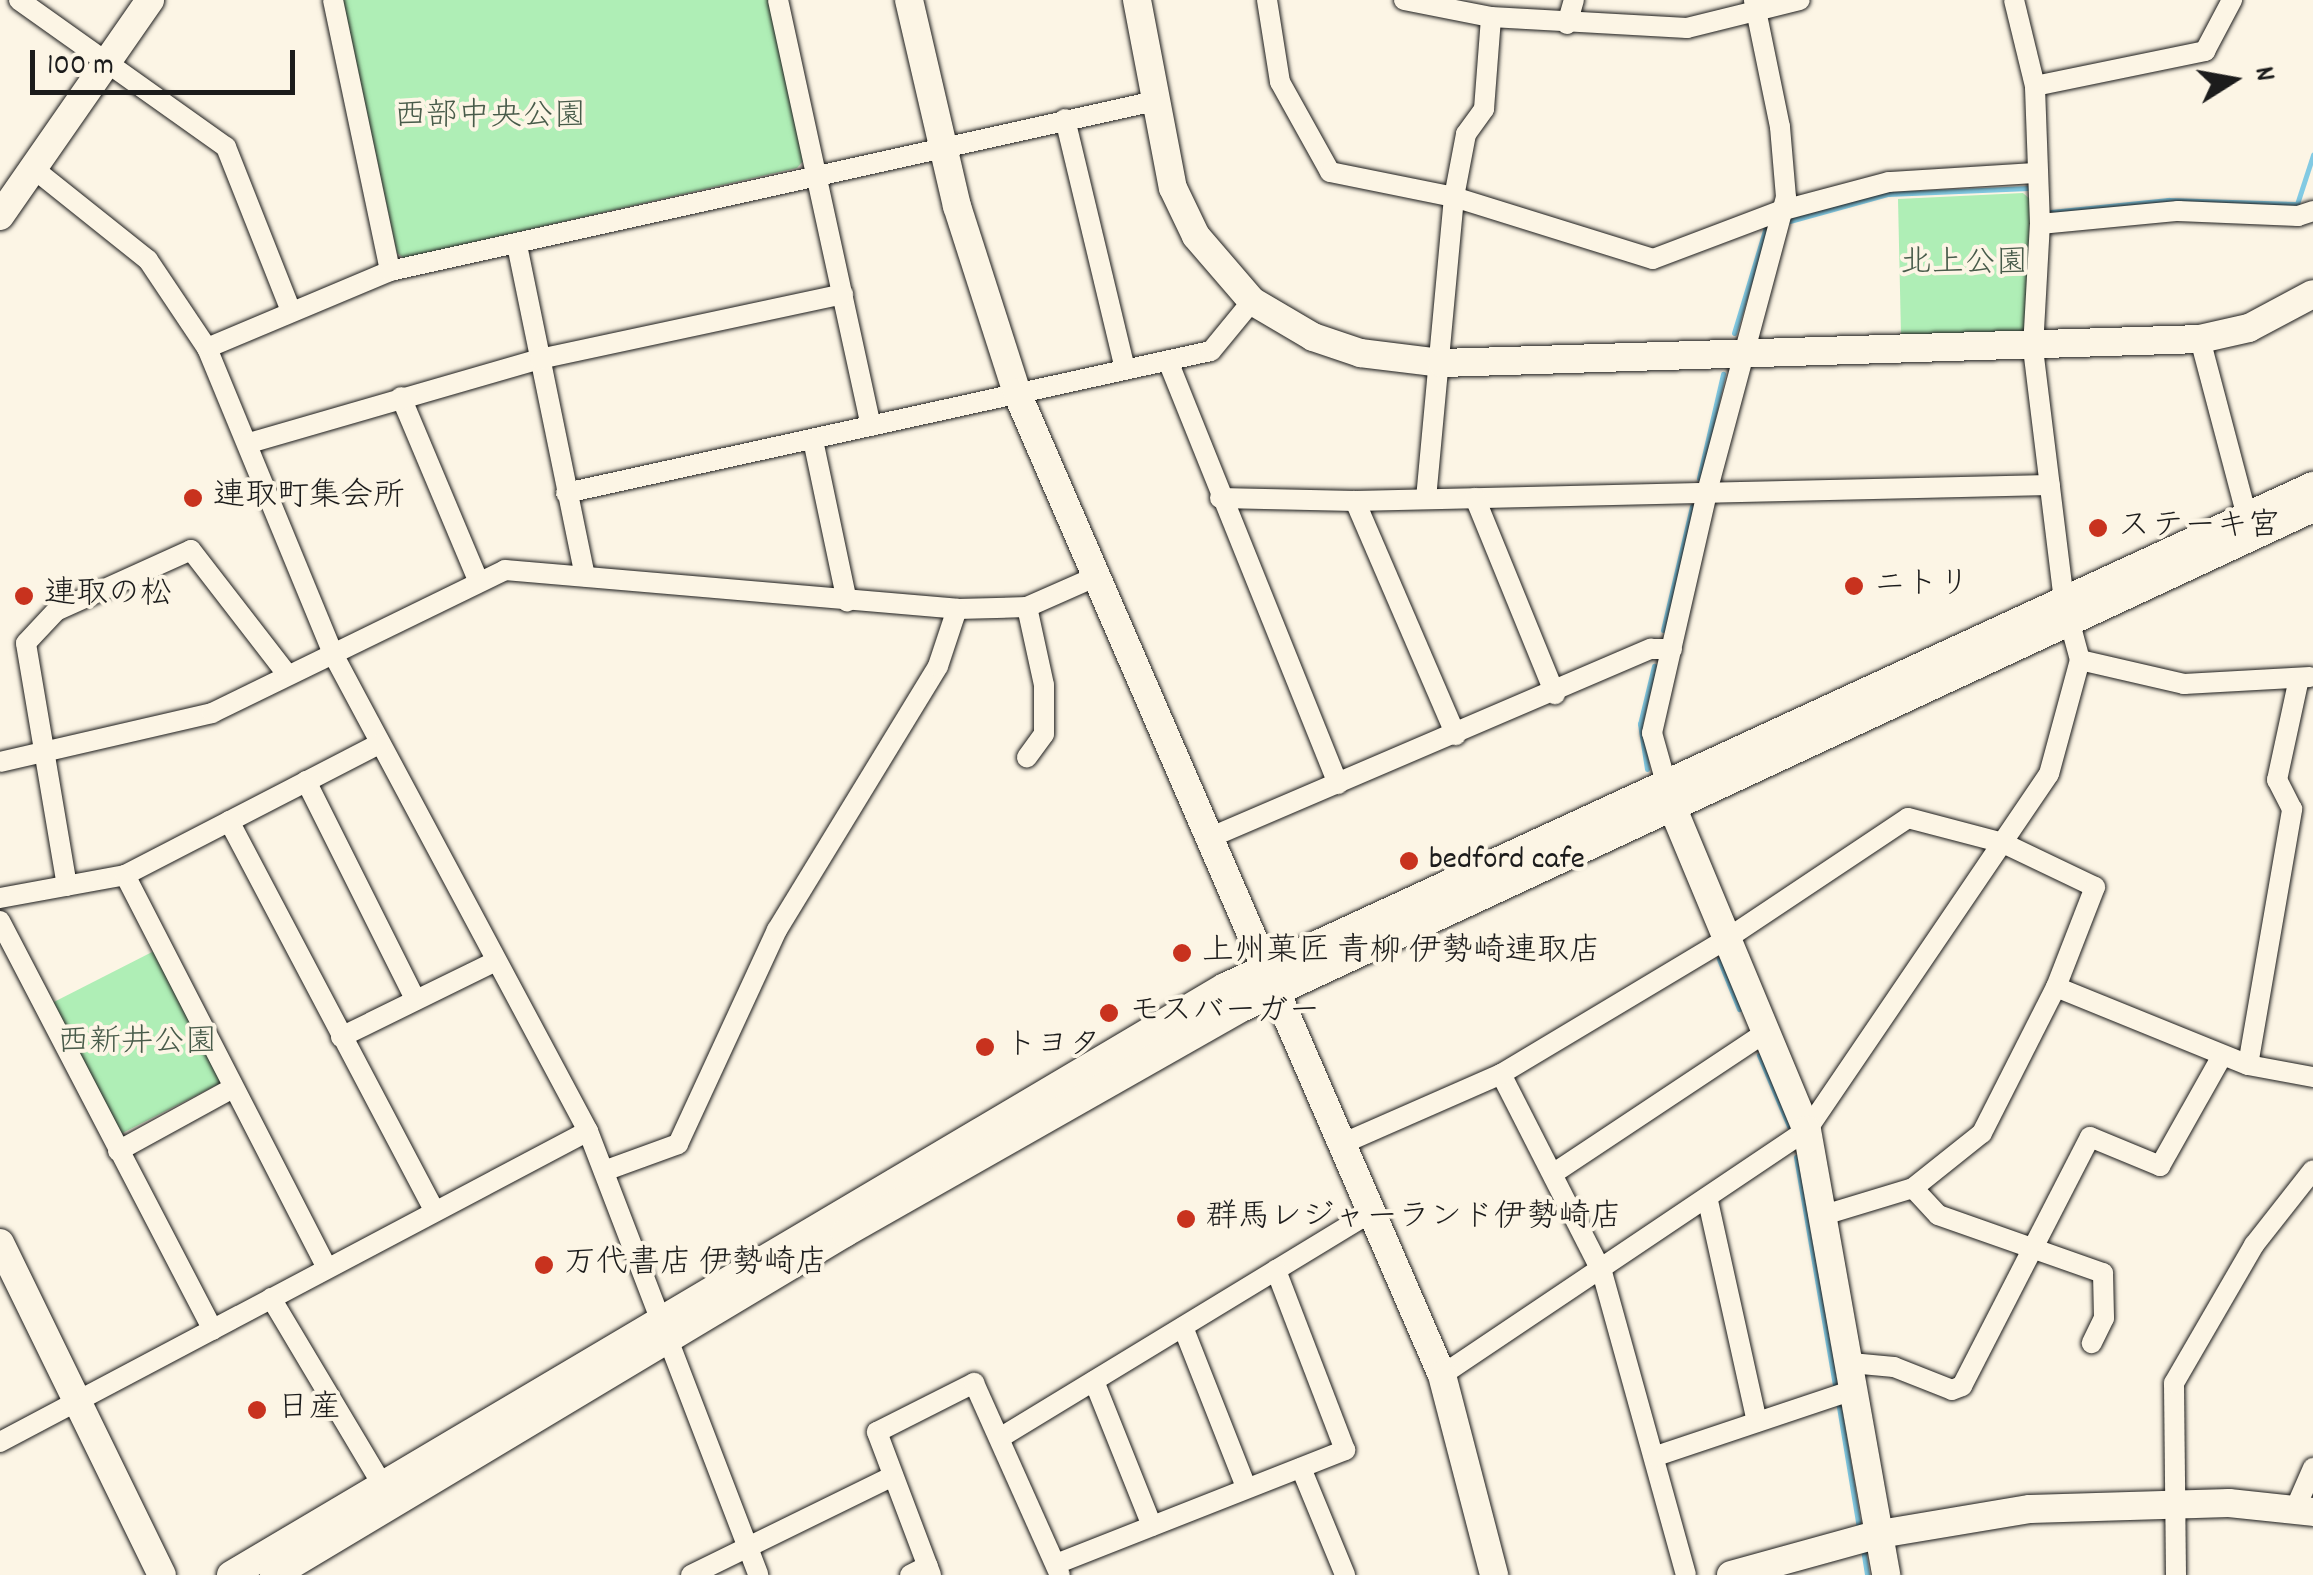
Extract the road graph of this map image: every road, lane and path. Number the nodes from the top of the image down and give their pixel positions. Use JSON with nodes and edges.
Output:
{"nodes":[{"id":1,"x":19,"y":0,"type":"edge"},
{"id":2,"x":150,"y":0,"type":"edge"},
{"id":3,"x":333,"y":0,"type":"edge"},
{"id":4,"x":778,"y":0,"type":"edge"},
{"id":5,"x":909,"y":0,"type":"edge"},
{"id":6,"x":1137,"y":0,"type":"edge"},
{"id":7,"x":1266,"y":0,"type":"edge"},
{"id":8,"x":1404,"y":0,"type":"edge"},
{"id":9,"x":1574,"y":0,"type":"edge"},
{"id":10,"x":1800,"y":0,"type":"edge"},
{"id":11,"x":2014,"y":0,"type":"edge"},
{"id":12,"x":2232,"y":0,"type":"edge"},
{"id":13,"x":1755,"y":7,"type":"edge"},
{"id":14,"x":1491,"y":17,"type":"junction"},
{"id":15,"x":1567,"y":24,"type":"junction"},
{"id":16,"x":105,"y":61,"type":"junction"},
{"id":17,"x":2035,"y":86,"type":"junction"},
{"id":18,"x":1155,"y":100,"type":"junction"},
{"id":19,"x":1065,"y":120,"type":"junction"},
{"id":20,"x":941,"y":147,"type":"junction"},
{"id":21,"x":34,"y":169,"type":"junction"},
{"id":22,"x":2037,"y":173,"type":"junction"},
{"id":23,"x":816,"y":174,"type":"junction"},
{"id":24,"x":1454,"y":197,"type":"junction"},
{"id":25,"x":1780,"y":211,"type":"junction"},
{"id":26,"x":2313,"y":211,"type":"edge"},
{"id":27,"x":0,"y":216,"type":"edge"},
{"id":28,"x":2040,"y":224,"type":"junction"},
{"id":29,"x":517,"y":245,"type":"junction"},
{"id":30,"x":390,"y":271,"type":"junction"},
{"id":31,"x":842,"y":294,"type":"junction"},
{"id":32,"x":2313,"y":294,"type":"edge"},
{"id":33,"x":1252,"y":301,"type":"junction"},
{"id":34,"x":290,"y":311,"type":"junction"},
{"id":35,"x":2200,"y":339,"type":"junction"},
{"id":36,"x":207,"y":348,"type":"junction"},
{"id":37,"x":2033,"y":348,"type":"junction"},
{"id":38,"x":1744,"y":353,"type":"junction"},
{"id":39,"x":540,"y":360,"type":"junction"},
{"id":40,"x":1168,"y":361,"type":"junction"},
{"id":41,"x":1442,"y":362,"type":"junction"},
{"id":42,"x":1125,"y":368,"type":"junction"},
{"id":43,"x":1017,"y":393,"type":"junction"},
{"id":44,"x":401,"y":397,"type":"junction"},
{"id":45,"x":872,"y":426,"type":"junction"},
{"id":46,"x":813,"y":440,"type":"junction"},
{"id":47,"x":250,"y":443,"type":"junction"},
{"id":48,"x":2050,"y":485,"type":"junction"},
{"id":49,"x":2313,"y":486,"type":"edge"},
{"id":50,"x":1707,"y":492,"type":"junction"},
{"id":51,"x":566,"y":493,"type":"junction"},
{"id":52,"x":1220,"y":498,"type":"junction"},
{"id":53,"x":1475,"y":498,"type":"junction"},
{"id":54,"x":1426,"y":500,"type":"junction"},
{"id":55,"x":1355,"y":502,"type":"junction"},
{"id":56,"x":2313,"y":508,"type":"edge"},
{"id":57,"x":2247,"y":516,"type":"junction"},
{"id":58,"x":585,"y":576,"type":"junction"},
{"id":59,"x":1095,"y":577,"type":"junction"},
{"id":60,"x":478,"y":580,"type":"junction"},
{"id":61,"x":847,"y":600,"type":"junction"},
{"id":62,"x":1027,"y":607,"type":"junction"},
{"id":63,"x":957,"y":609,"type":"junction"},
{"id":64,"x":2066,"y":611,"type":"junction"},
{"id":65,"x":1672,"y":649,"type":"junction"},
{"id":66,"x":333,"y":654,"type":"junction"},
{"id":67,"x":2080,"y":660,"type":"junction"},
{"id":68,"x":287,"y":674,"type":"junction"},
{"id":69,"x":2306,"y":677,"type":"edge"},
{"id":70,"x":1555,"y":694,"type":"junction"},
{"id":71,"x":1456,"y":735,"type":"junction"},
{"id":72,"x":380,"y":744,"type":"junction"},
{"id":73,"x":43,"y":751,"type":"junction"},
{"id":74,"x":1027,"y":758,"type":"dead end"},
{"id":75,"x":0,"y":762,"type":"edge"},
{"id":76,"x":306,"y":781,"type":"junction"},
{"id":77,"x":1338,"y":784,"type":"junction"},
{"id":78,"x":1668,"y":794,"type":"junction"},
{"id":79,"x":230,"y":821,"type":"junction"},
{"id":80,"x":1209,"y":838,"type":"junction"},
{"id":81,"x":2002,"y":844,"type":"junction"},
{"id":82,"x":125,"y":876,"type":"junction"},
{"id":83,"x":68,"y":886,"type":"junction"},
{"id":84,"x":0,"y":898,"type":"edge"},
{"id":85,"x":0,"y":921,"type":"edge"},
{"id":86,"x":1728,"y":938,"type":"junction"},
{"id":87,"x":496,"y":962,"type":"junction"},
{"id":88,"x":1272,"y":978,"type":"junction"},
{"id":89,"x":2056,"y":987,"type":"junction"},
{"id":90,"x":415,"y":999,"type":"junction"},
{"id":91,"x":1768,"y":1030,"type":"junction"},
{"id":92,"x":341,"y":1036,"type":"junction"},
{"id":93,"x":2222,"y":1056,"type":"junction"},
{"id":94,"x":2248,"y":1065,"type":"junction"},
{"id":95,"x":1502,"y":1074,"type":"junction"},
{"id":96,"x":2313,"y":1077,"type":"edge"},
{"id":97,"x":234,"y":1088,"type":"junction"},
{"id":98,"x":588,"y":1130,"type":"junction"},
{"id":99,"x":1808,"y":1130,"type":"junction"},
{"id":100,"x":1344,"y":1143,"type":"junction"},
{"id":101,"x":118,"y":1150,"type":"junction"},
{"id":102,"x":2313,"y":1170,"type":"edge"},
{"id":103,"x":604,"y":1171,"type":"junction"},
{"id":104,"x":1554,"y":1173,"type":"junction"},
{"id":105,"x":1913,"y":1188,"type":"junction"},
{"id":106,"x":1708,"y":1202,"type":"junction"},
{"id":107,"x":434,"y":1210,"type":"junction"},
{"id":108,"x":1374,"y":1210,"type":"junction"},
{"id":109,"x":1824,"y":1215,"type":"junction"},
{"id":110,"x":0,"y":1243,"type":"edge"},
{"id":111,"x":2034,"y":1246,"type":"junction"},
{"id":112,"x":327,"y":1268,"type":"junction"},
{"id":113,"x":1276,"y":1270,"type":"junction"},
{"id":114,"x":1602,"y":1272,"type":"junction"},
{"id":115,"x":271,"y":1298,"type":"junction"},
{"id":116,"x":1183,"y":1327,"type":"junction"},
{"id":117,"x":664,"y":1329,"type":"junction"},
{"id":118,"x":213,"y":1330,"type":"junction"},
{"id":119,"x":2092,"y":1343,"type":"dead end"},
{"id":120,"x":1442,"y":1374,"type":"junction"},
{"id":121,"x":1854,"y":1376,"type":"junction"},
{"id":122,"x":1094,"y":1381,"type":"junction"},
{"id":123,"x":80,"y":1400,"type":"junction"},
{"id":124,"x":1757,"y":1422,"type":"junction"},
{"id":125,"x":1003,"y":1436,"type":"junction"},
{"id":126,"x":0,"y":1442,"type":"edge"},
{"id":127,"x":1656,"y":1456,"type":"junction"},
{"id":128,"x":1301,"y":1468,"type":"junction"},
{"id":129,"x":2313,"y":1468,"type":"edge"},
{"id":130,"x":893,"y":1476,"type":"junction"},
{"id":131,"x":382,"y":1484,"type":"junction"},
{"id":132,"x":1246,"y":1488,"type":"junction"},
{"id":133,"x":2179,"y":1502,"type":"junction"},
{"id":134,"x":2304,"y":1511,"type":"edge"},
{"id":135,"x":1152,"y":1526,"type":"junction"},
{"id":136,"x":1880,"y":1534,"type":"junction"},
{"id":137,"x":748,"y":1550,"type":"junction"},
{"id":138,"x":1058,"y":1569,"type":"edge"},
{"id":139,"x":923,"y":1572,"type":"edge"},
{"id":140,"x":162,"y":1575,"type":"edge"},
{"id":141,"x":231,"y":1575,"type":"edge"},
{"id":142,"x":274,"y":1575,"type":"edge"},
{"id":143,"x":691,"y":1575,"type":"edge"},
{"id":144,"x":758,"y":1575,"type":"edge"},
{"id":145,"x":1345,"y":1575,"type":"edge"},
{"id":146,"x":1494,"y":1575,"type":"edge"},
{"id":147,"x":1686,"y":1575,"type":"edge"},
{"id":148,"x":1730,"y":1575,"type":"edge"},
{"id":149,"x":1886,"y":1575,"type":"edge"},
{"id":150,"x":2176,"y":1575,"type":"edge"}],
"edges":[{"from":1,"to":16,"type":"street"},
{"from":2,"to":16,"type":"street"},
{"from":3,"to":30,"type":"street"},
{"from":4,"to":23,"type":"street"},
{"from":5,"to":20,"type":"street"},
{"from":6,"to":18,"type":"street"},
{"from":7,"to":24,"type":"street"},
{"from":8,"to":14,"type":"street"},
{"from":9,"to":15,"type":"street"},
{"from":10,"to":13,"type":"street"},
{"from":11,"to":17,"type":"street"},
{"from":12,"to":17,"type":"street"},
{"from":13,"to":15,"type":"street"},
{"from":13,"to":25,"type":"street"},
{"from":14,"to":15,"type":"street"},
{"from":14,"to":24,"type":"street"},
{"from":16,"to":21,"type":"street"},
{"from":16,"to":34,"type":"street"},
{"from":17,"to":22,"type":"street"},
{"from":18,"to":19,"type":"street"},
{"from":18,"to":33,"type":"street"},
{"from":19,"to":20,"type":"street"},
{"from":19,"to":42,"type":"street"},
{"from":20,"to":23,"type":"street"},
{"from":20,"to":43,"type":"street"},
{"from":21,"to":27,"type":"street"},
{"from":21,"to":36,"type":"street"},
{"from":22,"to":25,"type":"street"},
{"from":22,"to":28,"type":"street"},
{"from":23,"to":29,"type":"street"},
{"from":23,"to":31,"type":"street"},
{"from":24,"to":25,"type":"street"},
{"from":24,"to":41,"type":"street"},
{"from":25,"to":38,"type":"street"},
{"from":26,"to":28,"type":"street"},
{"from":28,"to":37,"type":"street"},
{"from":29,"to":30,"type":"street"},
{"from":29,"to":39,"type":"street"},
{"from":30,"to":34,"type":"street"},
{"from":31,"to":39,"type":"street"},
{"from":31,"to":45,"type":"street"},
{"from":32,"to":35,"type":"street"},
{"from":33,"to":40,"type":"street"},
{"from":33,"to":41,"type":"street"},
{"from":34,"to":36,"type":"street"},
{"from":35,"to":37,"type":"street"},
{"from":35,"to":57,"type":"street"},
{"from":36,"to":47,"type":"street"},
{"from":37,"to":38,"type":"street"},
{"from":37,"to":48,"type":"street"},
{"from":38,"to":41,"type":"street"},
{"from":38,"to":50,"type":"street"},
{"from":39,"to":44,"type":"street"},
{"from":39,"to":51,"type":"street"},
{"from":40,"to":42,"type":"street"},
{"from":40,"to":52,"type":"street"},
{"from":41,"to":54,"type":"street"},
{"from":42,"to":43,"type":"street"},
{"from":43,"to":45,"type":"street"},
{"from":43,"to":59,"type":"street"},
{"from":44,"to":47,"type":"street"},
{"from":44,"to":60,"type":"street"},
{"from":45,"to":46,"type":"street"},
{"from":46,"to":51,"type":"street"},
{"from":46,"to":61,"type":"street"},
{"from":47,"to":66,"type":"street"},
{"from":48,"to":50,"type":"street"},
{"from":48,"to":64,"type":"street"},
{"from":49,"to":57,"type":"street"},
{"from":50,"to":53,"type":"street"},
{"from":50,"to":65,"type":"street"},
{"from":51,"to":58,"type":"street"},
{"from":52,"to":55,"type":"street"},
{"from":52,"to":77,"type":"street"},
{"from":53,"to":54,"type":"street"},
{"from":53,"to":70,"type":"street"},
{"from":54,"to":55,"type":"street"},
{"from":55,"to":71,"type":"street"},
{"from":56,"to":64,"type":"street"},
{"from":57,"to":64,"type":"street"},
{"from":58,"to":60,"type":"street"},
{"from":58,"to":61,"type":"street"},
{"from":59,"to":62,"type":"street"},
{"from":59,"to":80,"type":"street"},
{"from":60,"to":66,"type":"street"},
{"from":61,"to":63,"type":"street"},
{"from":62,"to":63,"type":"street"},
{"from":62,"to":74,"type":"street"},
{"from":63,"to":103,"type":"street"},
{"from":64,"to":67,"type":"street"},
{"from":64,"to":78,"type":"street"},
{"from":65,"to":70,"type":"street"},
{"from":65,"to":78,"type":"street"},
{"from":66,"to":68,"type":"street"},
{"from":66,"to":72,"type":"street"},
{"from":67,"to":69,"type":"street"},
{"from":67,"to":81,"type":"street"},
{"from":68,"to":73,"type":"street"},
{"from":68,"to":73,"type":"street"},
{"from":69,"to":94,"type":"street"},
{"from":70,"to":71,"type":"street"},
{"from":71,"to":77,"type":"street"},
{"from":72,"to":76,"type":"street"},
{"from":72,"to":87,"type":"street"},
{"from":73,"to":75,"type":"street"},
{"from":73,"to":83,"type":"street"},
{"from":76,"to":79,"type":"street"},
{"from":76,"to":90,"type":"street"},
{"from":77,"to":80,"type":"street"},
{"from":78,"to":86,"type":"street"},
{"from":78,"to":88,"type":"street"},
{"from":79,"to":82,"type":"street"},
{"from":79,"to":92,"type":"street"},
{"from":80,"to":88,"type":"street"},
{"from":81,"to":86,"type":"street"},
{"from":81,"to":89,"type":"street"},
{"from":81,"to":99,"type":"street"},
{"from":82,"to":83,"type":"street"},
{"from":82,"to":97,"type":"street"},
{"from":83,"to":84,"type":"street"},
{"from":85,"to":101,"type":"street"},
{"from":86,"to":91,"type":"street"},
{"from":86,"to":95,"type":"street"},
{"from":87,"to":90,"type":"street"},
{"from":87,"to":98,"type":"street"},
{"from":88,"to":100,"type":"street"},
{"from":88,"to":117,"type":"street"},
{"from":89,"to":93,"type":"street"},
{"from":89,"to":105,"type":"street"},
{"from":90,"to":92,"type":"street"},
{"from":91,"to":99,"type":"street"},
{"from":91,"to":104,"type":"street"},
{"from":92,"to":107,"type":"street"},
{"from":93,"to":94,"type":"street"},
{"from":93,"to":111,"type":"street"},
{"from":94,"to":96,"type":"street"},
{"from":95,"to":100,"type":"street"},
{"from":95,"to":104,"type":"street"},
{"from":97,"to":101,"type":"street"},
{"from":97,"to":112,"type":"street"},
{"from":98,"to":103,"type":"street"},
{"from":98,"to":107,"type":"street"},
{"from":99,"to":106,"type":"street"},
{"from":99,"to":109,"type":"street"},
{"from":100,"to":108,"type":"street"},
{"from":101,"to":118,"type":"street"},
{"from":102,"to":133,"type":"street"},
{"from":103,"to":117,"type":"street"},
{"from":104,"to":114,"type":"street"},
{"from":105,"to":109,"type":"street"},
{"from":105,"to":111,"type":"street"},
{"from":106,"to":114,"type":"street"},
{"from":106,"to":124,"type":"street"},
{"from":107,"to":112,"type":"street"},
{"from":108,"to":113,"type":"street"},
{"from":108,"to":120,"type":"street"},
{"from":109,"to":121,"type":"street"},
{"from":110,"to":123,"type":"street"},
{"from":111,"to":119,"type":"street"},
{"from":111,"to":121,"type":"street"},
{"from":112,"to":115,"type":"street"},
{"from":113,"to":116,"type":"street"},
{"from":113,"to":128,"type":"street"},
{"from":114,"to":120,"type":"street"},
{"from":114,"to":127,"type":"street"},
{"from":115,"to":118,"type":"street"},
{"from":115,"to":131,"type":"street"},
{"from":116,"to":122,"type":"street"},
{"from":116,"to":132,"type":"street"},
{"from":117,"to":131,"type":"street"},
{"from":117,"to":137,"type":"street"},
{"from":117,"to":142,"type":"street"},
{"from":118,"to":123,"type":"street"},
{"from":120,"to":146,"type":"street"},
{"from":121,"to":124,"type":"street"},
{"from":121,"to":136,"type":"street"},
{"from":122,"to":125,"type":"street"},
{"from":122,"to":135,"type":"street"},
{"from":123,"to":126,"type":"street"},
{"from":123,"to":140,"type":"street"},
{"from":124,"to":127,"type":"street"},
{"from":125,"to":130,"type":"street"},
{"from":125,"to":138,"type":"street"},
{"from":127,"to":147,"type":"street"},
{"from":128,"to":132,"type":"street"},
{"from":128,"to":145,"type":"street"},
{"from":129,"to":134,"type":"street"},
{"from":130,"to":137,"type":"street"},
{"from":130,"to":139,"type":"street"},
{"from":131,"to":141,"type":"street"},
{"from":132,"to":135,"type":"street"},
{"from":133,"to":134,"type":"street"},
{"from":133,"to":136,"type":"street"},
{"from":133,"to":150,"type":"street"},
{"from":135,"to":138,"type":"street"},
{"from":136,"to":148,"type":"street"},
{"from":136,"to":149,"type":"street"},
{"from":137,"to":143,"type":"street"},
{"from":137,"to":144,"type":"street"}]}
